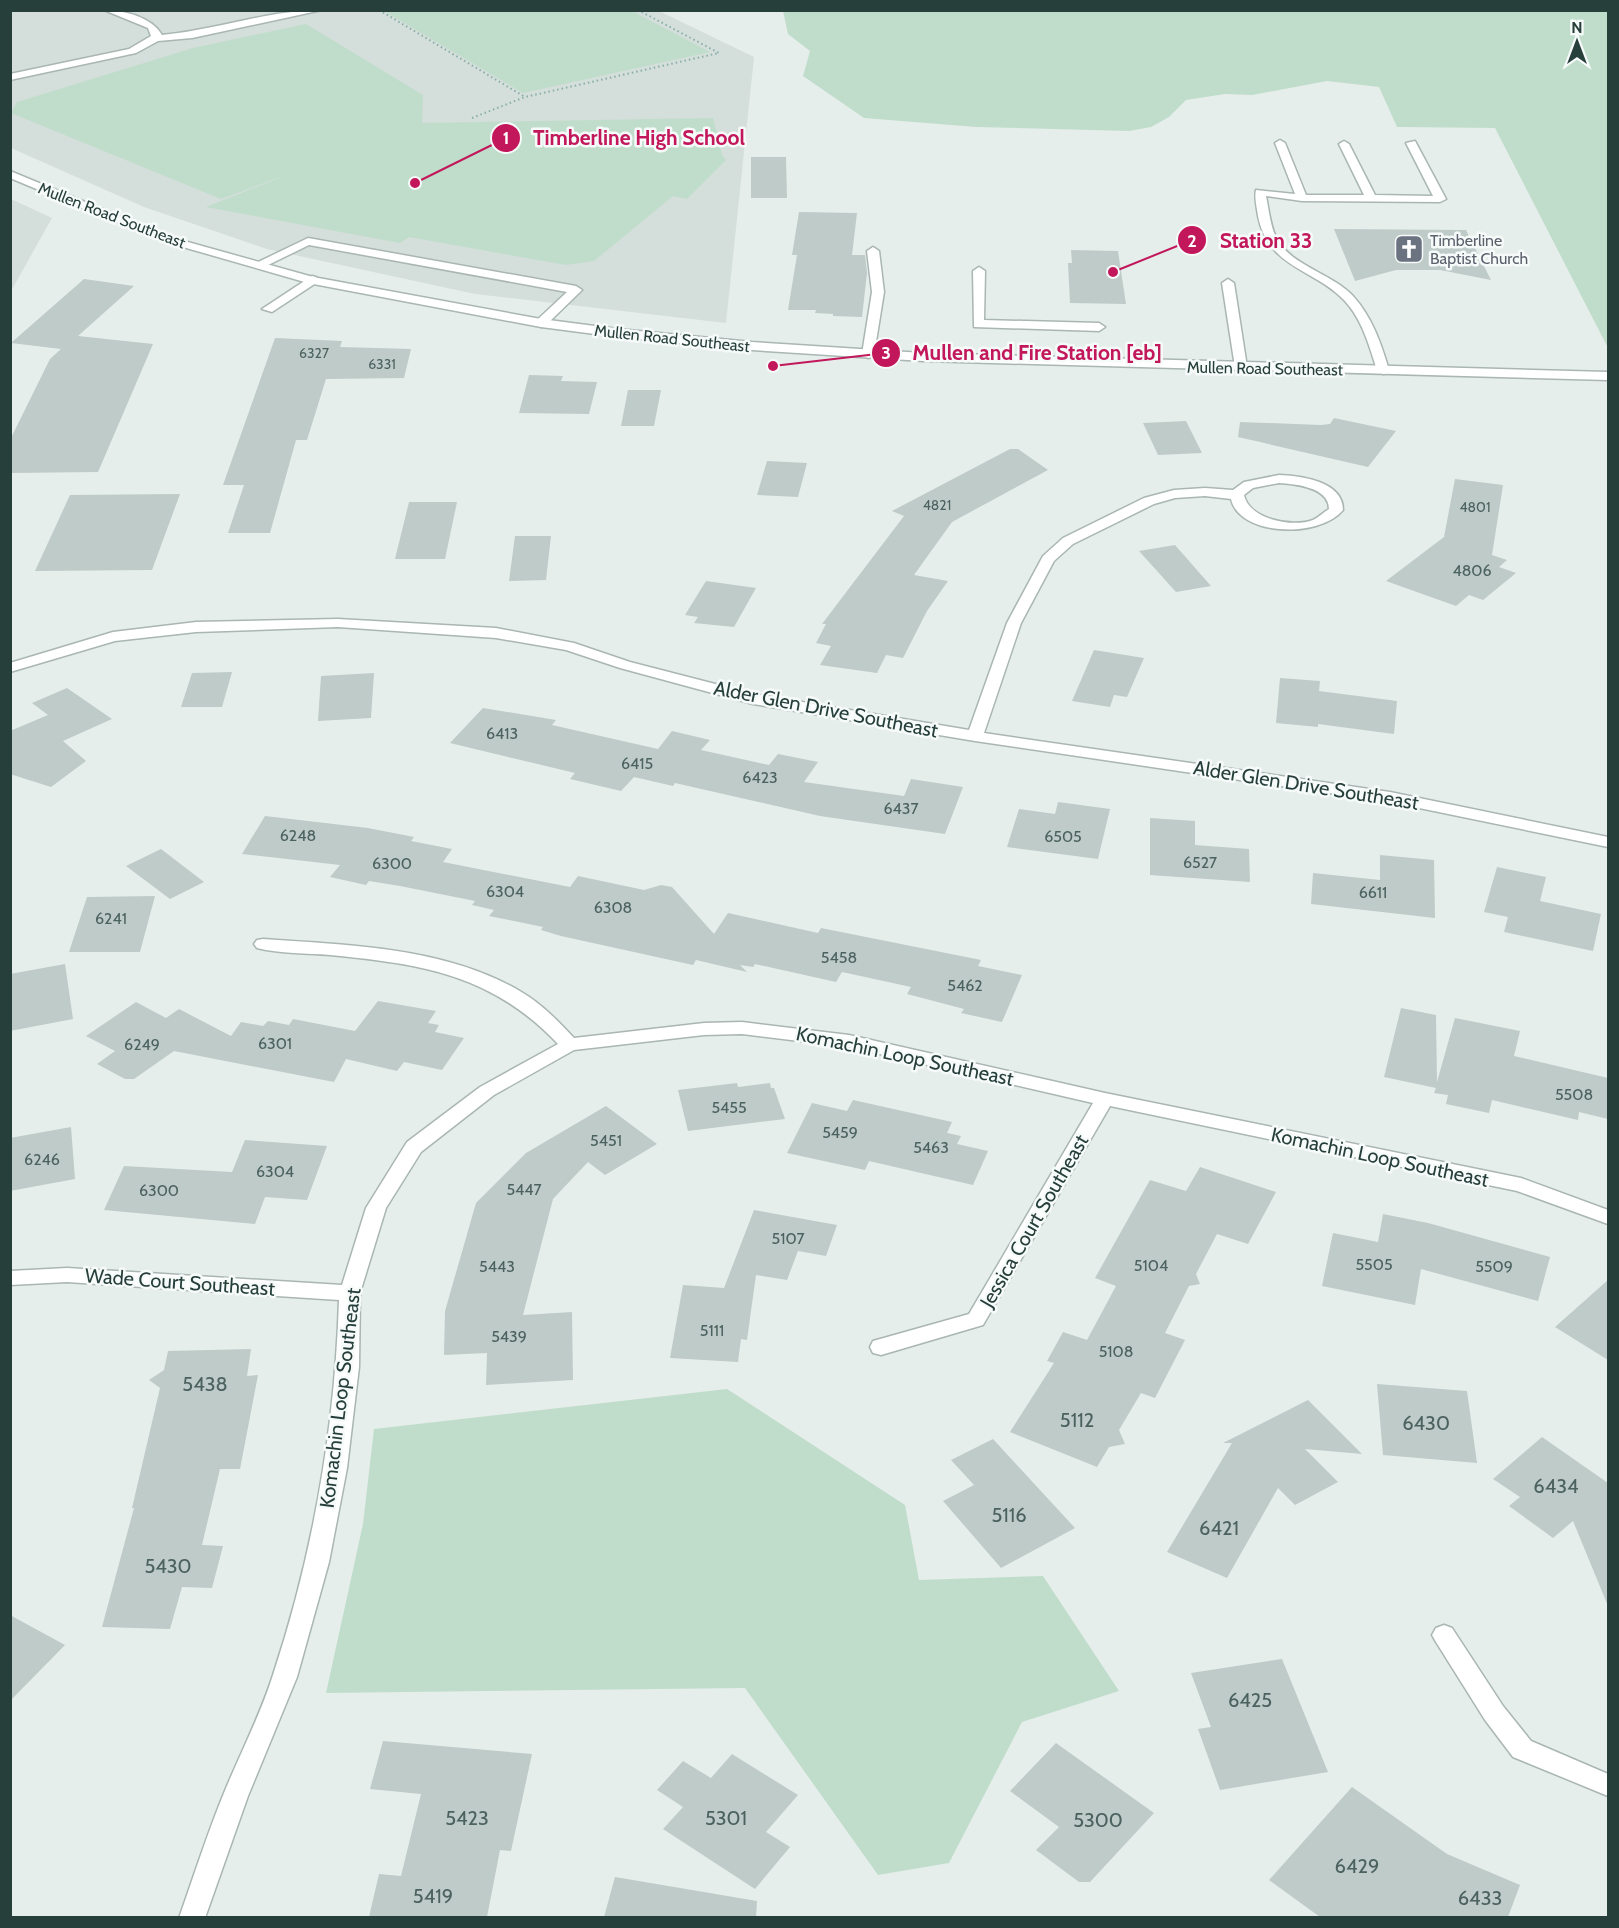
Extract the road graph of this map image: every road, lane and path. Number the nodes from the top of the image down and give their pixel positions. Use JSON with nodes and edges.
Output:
{"nodes":[{"id":1,"x":108,"y":10,"type":"edge"},
{"id":2,"x":318,"y":10,"type":"edge"},
{"id":3,"x":379,"y":10,"type":"edge"},
{"id":4,"x":638,"y":10,"type":"edge"},
{"id":5,"x":156,"y":38,"type":"junction"},
{"id":6,"x":10,"y":77,"type":"edge"},
{"id":7,"x":525,"y":97,"type":"junction"},
{"id":8,"x":472,"y":118,"type":"dead end"},
{"id":9,"x":1280,"y":143,"type":"dead end"},
{"id":10,"x":1411,"y":143,"type":"dead end"},
{"id":11,"x":1344,"y":144,"type":"dead end"},
{"id":12,"x":10,"y":174,"type":"edge"},
{"id":13,"x":1302,"y":198,"type":"junction"},
{"id":14,"x":1371,"y":198,"type":"junction"},
{"id":15,"x":873,"y":251,"type":"dead end"},
{"id":16,"x":258,"y":265,"type":"junction"},
{"id":17,"x":979,"y":271,"type":"dead end"},
{"id":18,"x":312,"y":280,"type":"junction"},
{"id":19,"x":1228,"y":283,"type":"dead end"},
{"id":20,"x":268,"y":309,"type":"dead end"},
{"id":21,"x":541,"y":322,"type":"junction"},
{"id":22,"x":1099,"y":327,"type":"dead end"},
{"id":23,"x":868,"y":354,"type":"junction"},
{"id":24,"x":1240,"y":367,"type":"junction"},
{"id":25,"x":1383,"y":370,"type":"junction"},
{"id":26,"x":1608,"y":375,"type":"edge"},
{"id":27,"x":1237,"y":495,"type":"junction"},
{"id":28,"x":10,"y":668,"type":"edge"},
{"id":29,"x":975,"y":736,"type":"junction"},
{"id":30,"x":1608,"y":842,"type":"edge"},
{"id":31,"x":264,"y":944,"type":"dead end"},
{"id":32,"x":570,"y":1045,"type":"junction"},
{"id":33,"x":1105,"y":1099,"type":"junction"},
{"id":34,"x":1608,"y":1217,"type":"edge"},
{"id":35,"x":10,"y":1278,"type":"edge"},
{"id":36,"x":350,"y":1293,"type":"junction"},
{"id":37,"x":881,"y":1347,"type":"dead end"},
{"id":38,"x":1444,"y":1635,"type":"dead end"},
{"id":39,"x":1608,"y":1785,"type":"edge"},
{"id":40,"x":192,"y":1917,"type":"edge"}],
"edges":[{"from":1,"to":5,"type":"street"},
{"from":2,"to":5,"type":"street"},
{"from":3,"to":7,"type":"path"},
{"from":4,"to":7,"type":"path"},
{"from":5,"to":6,"type":"street"},
{"from":7,"to":8,"type":"path"},
{"from":9,"to":13,"type":"street"},
{"from":10,"to":14,"type":"street"},
{"from":11,"to":14,"type":"street"},
{"from":12,"to":16,"type":"street","name":"Mullen Road Southeast"},
{"from":13,"to":14,"type":"street"},
{"from":13,"to":25,"type":"street"},
{"from":15,"to":23,"type":"street"},
{"from":16,"to":18,"type":"street","name":"Mullen Road Southeast"},
{"from":16,"to":21,"type":"street"},
{"from":17,"to":22,"type":"street"},
{"from":18,"to":20,"type":"street"},
{"from":18,"to":21,"type":"street","name":"Mullen Road Southeast"},
{"from":19,"to":24,"type":"street"},
{"from":21,"to":23,"type":"street","name":"Mullen Road Southeast"},
{"from":23,"to":24,"type":"street","name":"Mullen Road Southeast"},
{"from":24,"to":25,"type":"street","name":"Mullen Road Southeast"},
{"from":25,"to":26,"type":"street","name":"Mullen Road Southeast"},
{"from":27,"to":27,"type":"street"},
{"from":27,"to":29,"type":"street"},
{"from":28,"to":29,"type":"street","name":"Alder Glen Drive Southeast"},
{"from":29,"to":30,"type":"street","name":"Alder Glen Drive Southeast"},
{"from":31,"to":32,"type":"street"},
{"from":32,"to":33,"type":"street","name":"Komachin Loop Southeast"},
{"from":32,"to":36,"type":"street","name":"Komachin Loop Southeast"},
{"from":33,"to":34,"type":"street","name":"Komachin Loop Southeast"},
{"from":33,"to":37,"type":"street","name":"Jessica Court Southeast"},
{"from":35,"to":36,"type":"street","name":"Wade Court Southeast"},
{"from":36,"to":40,"type":"street","name":"Komachin Loop Southeast"},
{"from":38,"to":39,"type":"street"}]}
